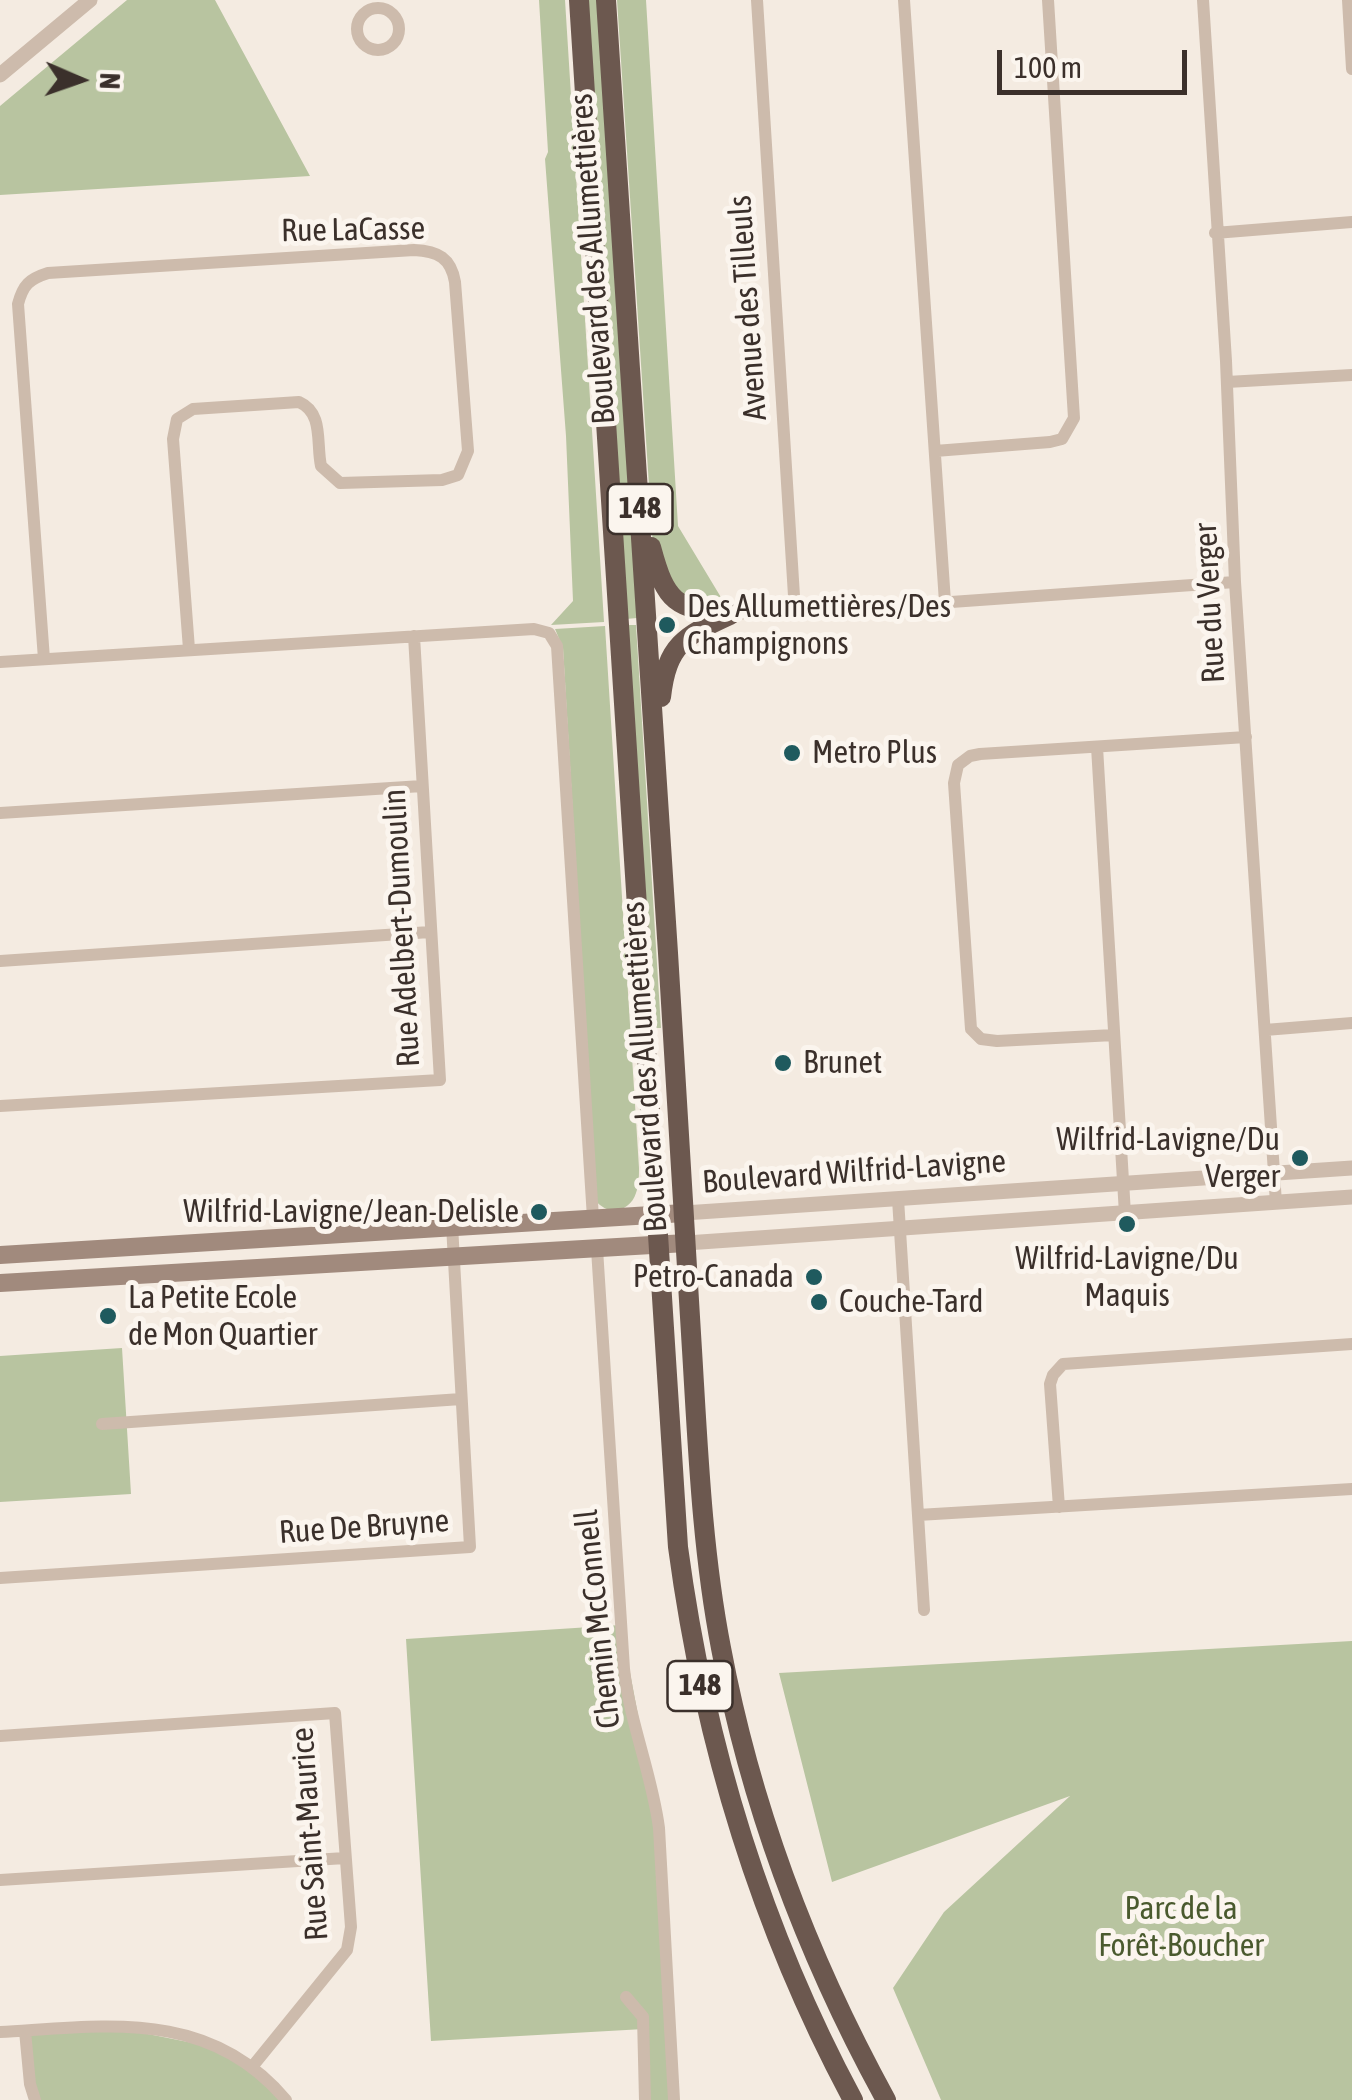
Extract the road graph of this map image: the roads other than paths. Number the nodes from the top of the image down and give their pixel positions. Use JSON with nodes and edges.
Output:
{"nodes":[{"id":1,"x":90,"y":0,"type":"edge"},
{"id":2,"x":579,"y":0,"type":"edge"},
{"id":3,"x":606,"y":0,"type":"edge"},
{"id":4,"x":757,"y":0,"type":"edge"},
{"id":5,"x":904,"y":0,"type":"edge"},
{"id":6,"x":1048,"y":0,"type":"edge"},
{"id":7,"x":1203,"y":0,"type":"edge"},
{"id":8,"x":1348,"y":0,"type":"edge"},
{"id":9,"x":1352,"y":68,"type":"edge"},
{"id":10,"x":0,"y":75,"type":"edge"},
{"id":11,"x":1352,"y":222,"type":"edge"},
{"id":12,"x":1215,"y":233,"type":"junction"},
{"id":13,"x":1352,"y":374,"type":"edge"},
{"id":14,"x":1227,"y":382,"type":"junction"},
{"id":15,"x":935,"y":451,"type":"junction"},
{"id":16,"x":638,"y":480,"type":"junction"},
{"id":17,"x":1235,"y":582,"type":"junction"},
{"id":18,"x":946,"y":602,"type":"junction"},
{"id":19,"x":795,"y":612,"type":"junction"},
{"id":20,"x":731,"y":614,"type":"junction"},
{"id":21,"x":414,"y":636,"type":"junction"},
{"id":22,"x":189,"y":648,"type":"junction"},
{"id":23,"x":44,"y":659,"type":"junction"},
{"id":24,"x":0,"y":662,"type":"edge"},
{"id":25,"x":1246,"y":737,"type":"junction"},
{"id":26,"x":1097,"y":747,"type":"junction"},
{"id":27,"x":655,"y":750,"type":"junction"},
{"id":28,"x":422,"y":786,"type":"junction"},
{"id":29,"x":0,"y":813,"type":"edge"},
{"id":30,"x":430,"y":932,"type":"junction"},
{"id":31,"x":0,"y":961,"type":"edge"},
{"id":32,"x":1352,"y":1023,"type":"edge"},
{"id":33,"x":1264,"y":1030,"type":"junction"},
{"id":34,"x":1114,"y":1035,"type":"junction"},
{"id":35,"x":0,"y":1106,"type":"edge"},
{"id":36,"x":1352,"y":1168,"type":"edge"},
{"id":37,"x":1274,"y":1173,"type":"junction"},
{"id":38,"x":1125,"y":1185,"type":"junction"},
{"id":39,"x":1352,"y":1197,"type":"edge"},
{"id":40,"x":898,"y":1200,"type":"junction"},
{"id":41,"x":1276,"y":1204,"type":"junction"},
{"id":42,"x":684,"y":1213,"type":"junction"},
{"id":43,"x":1125,"y":1214,"type":"junction"},
{"id":44,"x":658,"y":1215,"type":"junction"},
{"id":45,"x":593,"y":1218,"type":"junction"},
{"id":46,"x":452,"y":1225,"type":"junction"},
{"id":47,"x":900,"y":1227,"type":"junction"},
{"id":48,"x":686,"y":1242,"type":"junction"},
{"id":49,"x":660,"y":1245,"type":"junction"},
{"id":50,"x":597,"y":1249,"type":"junction"},
{"id":51,"x":0,"y":1255,"type":"edge"},
{"id":52,"x":454,"y":1256,"type":"junction"},
{"id":53,"x":0,"y":1283,"type":"edge"},
{"id":54,"x":1352,"y":1344,"type":"edge"},
{"id":55,"x":461,"y":1400,"type":"junction"},
{"id":56,"x":102,"y":1424,"type":"dead end"},
{"id":57,"x":1352,"y":1489,"type":"edge"},
{"id":58,"x":1059,"y":1506,"type":"junction"},
{"id":59,"x":918,"y":1515,"type":"junction"},
{"id":60,"x":0,"y":1578,"type":"edge"},
{"id":61,"x":924,"y":1610,"type":"dead end"},
{"id":62,"x":0,"y":1736,"type":"edge"},
{"id":63,"x":346,"y":1858,"type":"junction"},
{"id":64,"x":0,"y":1880,"type":"edge"},
{"id":65,"x":626,"y":1996,"type":"dead end"},
{"id":66,"x":24,"y":2030,"type":"junction"},
{"id":67,"x":0,"y":2032,"type":"edge"},
{"id":68,"x":252,"y":2067,"type":"junction"},
{"id":69,"x":35,"y":2100,"type":"edge"},
{"id":70,"x":286,"y":2100,"type":"edge"},
{"id":71,"x":645,"y":2100,"type":"edge"},
{"id":72,"x":658,"y":2100,"type":"edge"},
{"id":73,"x":674,"y":2100,"type":"edge"},
{"id":74,"x":853,"y":2100,"type":"edge"},
{"id":75,"x":886,"y":2100,"type":"edge"}],
"edges":[{"from":1,"to":10,"type":"street"},
{"from":2,"to":44,"type":"highway","name":"Boulevard des Allumettières","number":"148"},
{"from":3,"to":16,"type":"highway","name":"Boulevard des Allumettières","number":"148"},
{"from":4,"to":19,"type":"street","name":"Avenue des Tilleuls"},
{"from":5,"to":15,"type":"street"},
{"from":6,"to":15,"type":"street"},
{"from":7,"to":12,"type":"street","name":"Rue du Verger"},
{"from":8,"to":9,"type":"street"},
{"from":11,"to":12,"type":"street"},
{"from":12,"to":14,"type":"street","name":"Rue du Verger"},
{"from":13,"to":14,"type":"street"},
{"from":14,"to":17,"type":"street","name":"Rue du Verger"},
{"from":15,"to":18,"type":"street"},
{"from":16,"to":20,"type":"highway"},
{"from":16,"to":27,"type":"highway","name":"Boulevard des Allumettières","number":"148"},
{"from":17,"to":18,"type":"street"},
{"from":17,"to":25,"type":"street","name":"Rue du Verger"},
{"from":18,"to":19,"type":"street"},
{"from":19,"to":20,"type":"street"},
{"from":20,"to":27,"type":"highway"},
{"from":21,"to":22,"type":"street"},
{"from":21,"to":28,"type":"street","name":"Rue Adelbert-Dumoulin"},
{"from":21,"to":45,"type":"street"},
{"from":22,"to":23,"type":"street"},
{"from":22,"to":23,"type":"street","name":"Rue LaCasse"},
{"from":23,"to":24,"type":"street"},
{"from":25,"to":26,"type":"street"},
{"from":25,"to":33,"type":"street","name":"Rue du Verger"},
{"from":26,"to":34,"type":"street"},
{"from":26,"to":34,"type":"street"},
{"from":27,"to":42,"type":"highway","name":"Boulevard des Allumettières","number":"148"},
{"from":28,"to":29,"type":"street"},
{"from":28,"to":30,"type":"street","name":"Rue Adelbert-Dumoulin"},
{"from":30,"to":31,"type":"street"},
{"from":30,"to":35,"type":"street","name":"Rue Adelbert-Dumoulin"},
{"from":32,"to":33,"type":"street"},
{"from":33,"to":37,"type":"street","name":"Rue du Verger"},
{"from":34,"to":38,"type":"street"},
{"from":36,"to":37,"type":"street","name":"Boulevard Wilfrid-Lavigne"},
{"from":37,"to":38,"type":"street","name":"Boulevard Wilfrid-Lavigne"},
{"from":37,"to":41,"type":"street","name":"Rue du Verger"},
{"from":38,"to":40,"type":"street","name":"Boulevard Wilfrid-Lavigne"},
{"from":38,"to":43,"type":"street"},
{"from":39,"to":41,"type":"street","name":"Boulevard Wilfrid-Lavigne"},
{"from":40,"to":42,"type":"street","name":"Boulevard Wilfrid-Lavigne"},
{"from":40,"to":47,"type":"street"},
{"from":41,"to":43,"type":"street","name":"Boulevard Wilfrid-Lavigne"},
{"from":42,"to":44,"type":"main road","name":"Boulevard Wilfrid-Lavigne"},
{"from":42,"to":48,"type":"highway","name":"Boulevard des Allumettières","number":"148"},
{"from":43,"to":47,"type":"street","name":"Boulevard Wilfrid-Lavigne"},
{"from":44,"to":45,"type":"main road","name":"Boulevard Wilfrid-Lavigne"},
{"from":44,"to":49,"type":"highway","name":"Boulevard des Allumettières","number":"148"},
{"from":45,"to":46,"type":"main road","name":"Boulevard Wilfrid-Lavigne"},
{"from":46,"to":51,"type":"main road","name":"Boulevard Wilfrid-Lavigne"},
{"from":46,"to":52,"type":"street","name":"Rue De Bruyne"},
{"from":47,"to":48,"type":"street","name":"Boulevard Wilfrid-Lavigne"},
{"from":47,"to":59,"type":"street"},
{"from":48,"to":49,"type":"main road","name":"Boulevard Wilfrid-Lavigne"},
{"from":48,"to":75,"type":"highway","name":"Boulevard des Allumettières","number":"148"},
{"from":49,"to":50,"type":"main road","name":"Boulevard Wilfrid-Lavigne"},
{"from":49,"to":74,"type":"highway","name":"Boulevard des Allumettières","number":"148"},
{"from":50,"to":52,"type":"main road","name":"Boulevard Wilfrid-Lavigne"},
{"from":50,"to":73,"type":"street","name":"Chemin McConnell"},
{"from":52,"to":53,"type":"main road","name":"Boulevard Wilfrid-Lavigne"},
{"from":52,"to":55,"type":"street","name":"Rue De Bruyne"},
{"from":54,"to":58,"type":"street"},
{"from":55,"to":56,"type":"street"},
{"from":55,"to":60,"type":"street","name":"Rue De Bruyne"},
{"from":57,"to":58,"type":"street"},
{"from":58,"to":59,"type":"street"},
{"from":59,"to":61,"type":"street"},
{"from":62,"to":63,"type":"street","name":"Rue Saint-Maurice"},
{"from":63,"to":64,"type":"street"},
{"from":63,"to":68,"type":"street","name":"Rue Saint-Maurice"},
{"from":65,"to":71,"type":"street"},
{"from":66,"to":67,"type":"street"},
{"from":66,"to":68,"type":"street"},
{"from":66,"to":69,"type":"street"},
{"from":68,"to":70,"type":"street"},
{"from":72,"to":73,"type":"street"}]}
